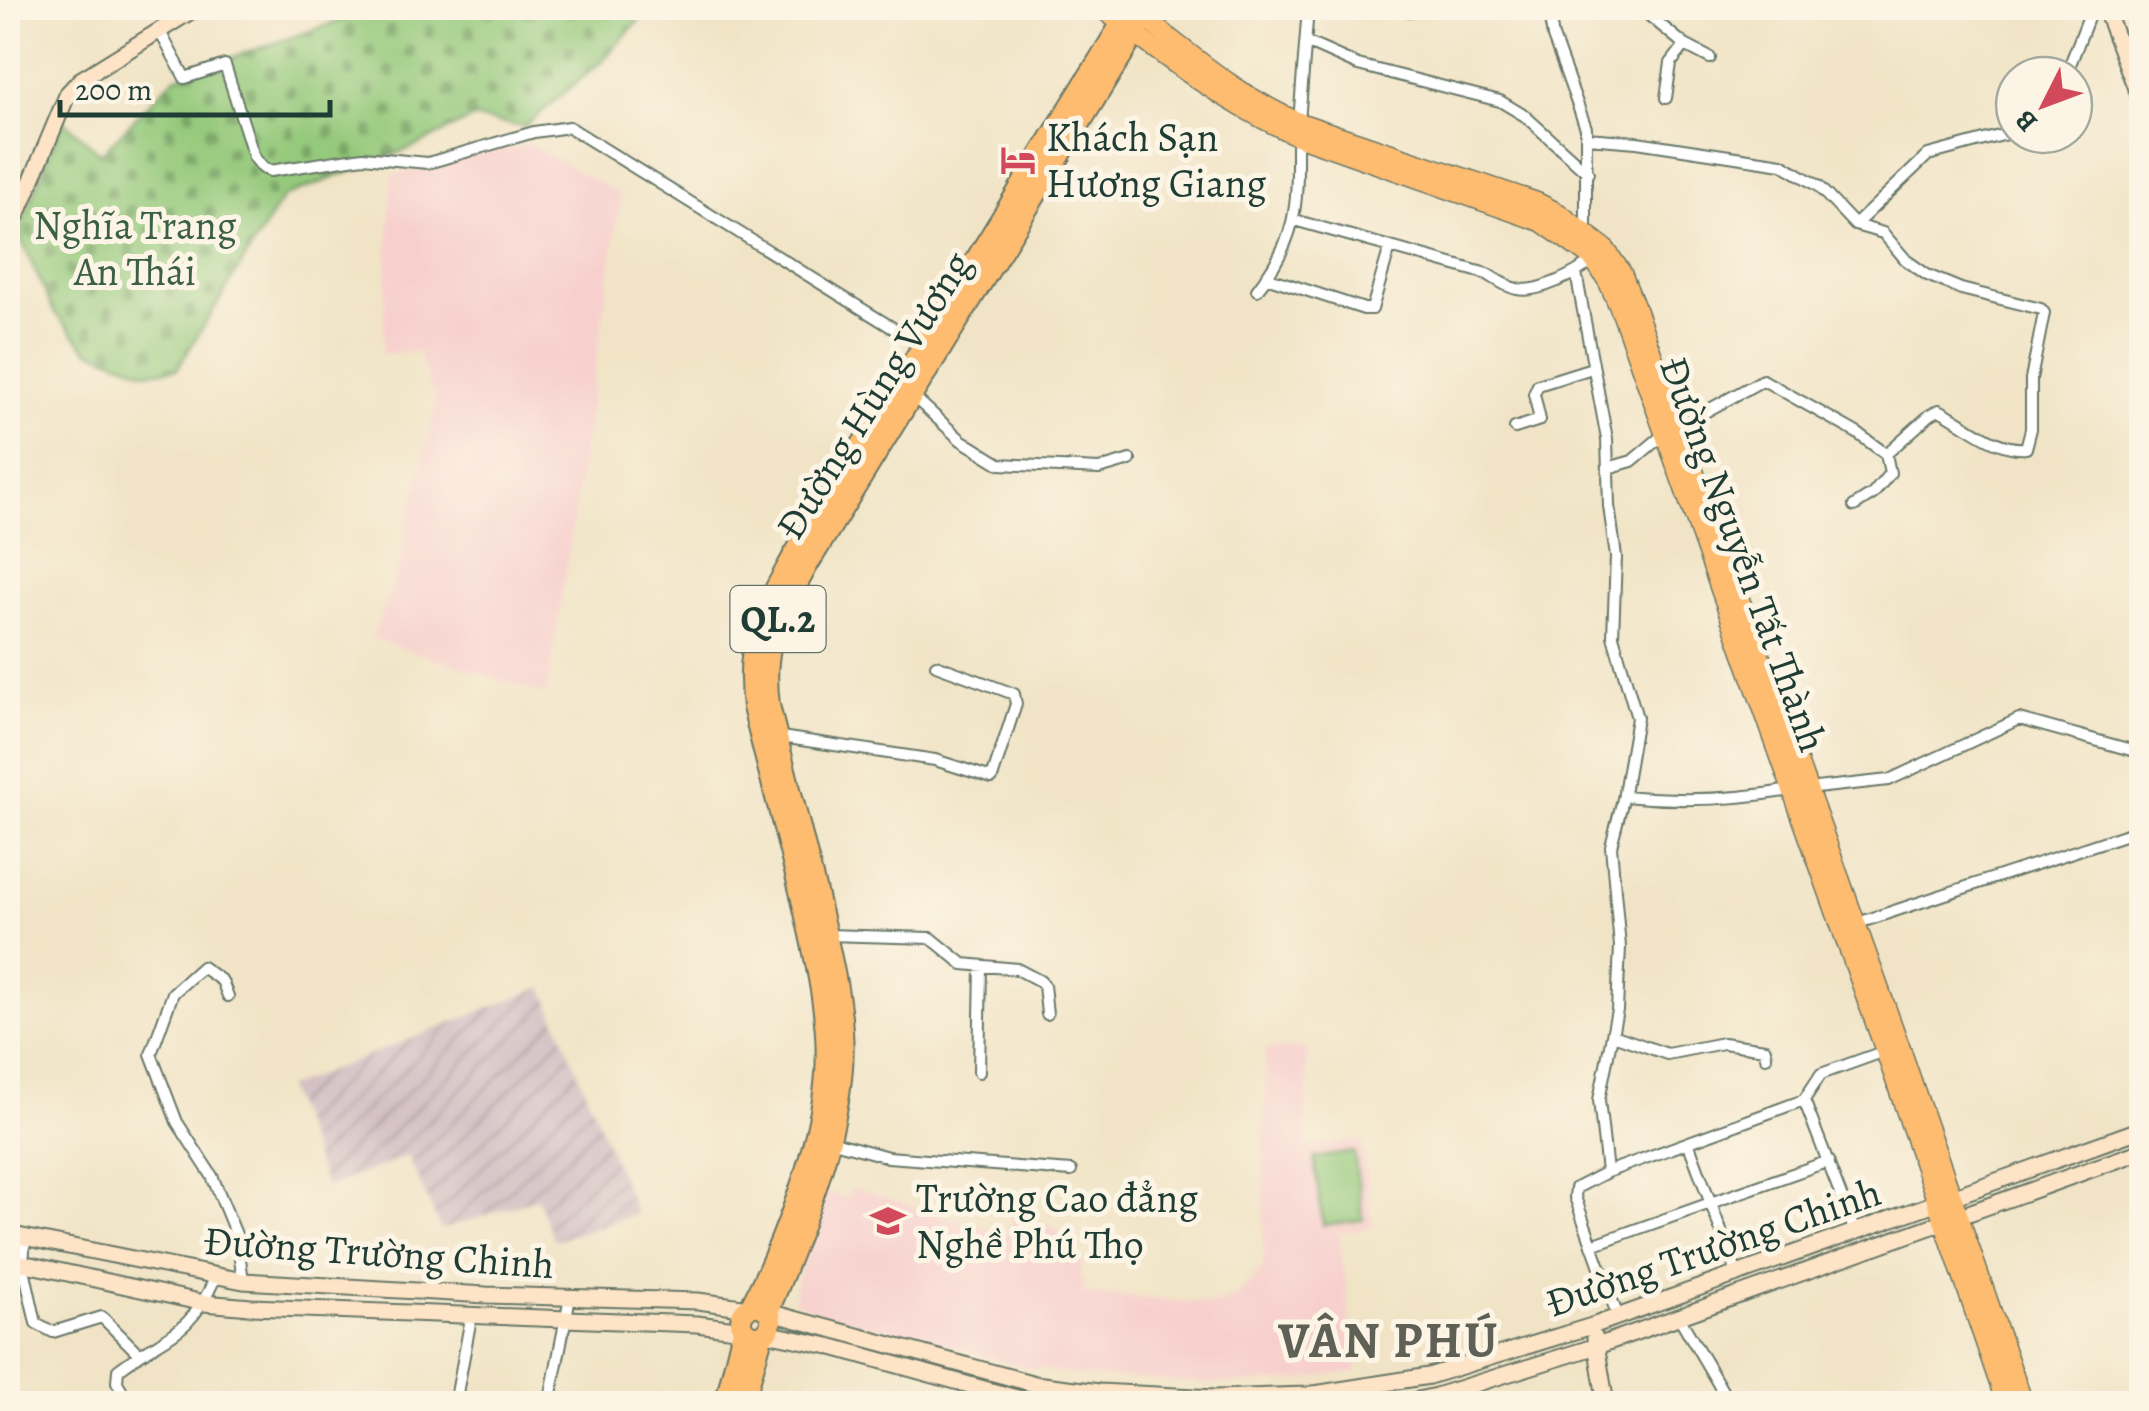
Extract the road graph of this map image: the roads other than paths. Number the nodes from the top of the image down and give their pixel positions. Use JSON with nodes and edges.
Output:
{"nodes":[{"id":1,"x":151,"y":8,"type":"edge"},
{"id":2,"x":196,"y":8,"type":"edge"},
{"id":3,"x":1101,"y":8,"type":"edge"},
{"id":4,"x":1308,"y":8,"type":"edge"},
{"id":5,"x":1401,"y":8,"type":"edge"},
{"id":6,"x":1415,"y":8,"type":"edge"},
{"id":7,"x":1548,"y":8,"type":"edge"},
{"id":8,"x":1640,"y":8,"type":"edge"},
{"id":9,"x":2092,"y":8,"type":"edge"},
{"id":10,"x":2105,"y":8,"type":"edge"},
{"id":11,"x":1135,"y":15,"type":"edge"},
{"id":12,"x":165,"y":26,"type":"junction"},
{"id":13,"x":1306,"y":42,"type":"junction"},
{"id":14,"x":1685,"y":45,"type":"junction"},
{"id":15,"x":2074,"y":55,"type":"edge"},
{"id":16,"x":1710,"y":58,"type":"dead end"},
{"id":17,"x":1666,"y":98,"type":"dead end"},
{"id":18,"x":2142,"y":104,"type":"edge"},
{"id":19,"x":1287,"y":124,"type":"junction"},
{"id":20,"x":1994,"y":137,"type":"edge"},
{"id":21,"x":1588,"y":138,"type":"junction"},
{"id":22,"x":1391,"y":161,"type":"junction"},
{"id":23,"x":1588,"y":172,"type":"junction"},
{"id":24,"x":1294,"y":220,"type":"junction"},
{"id":25,"x":1855,"y":225,"type":"junction"},
{"id":26,"x":8,"y":228,"type":"edge"},
{"id":27,"x":1586,"y":231,"type":"junction"},
{"id":28,"x":1390,"y":247,"type":"junction"},
{"id":29,"x":1593,"y":259,"type":"junction"},
{"id":30,"x":1576,"y":273,"type":"junction"},
{"id":31,"x":1266,"y":278,"type":"junction"},
{"id":32,"x":1257,"y":290,"type":"dead end"},
{"id":33,"x":931,"y":351,"type":"junction"},
{"id":34,"x":1592,"y":368,"type":"junction"},
{"id":35,"x":914,"y":397,"type":"junction"},
{"id":36,"x":1515,"y":428,"type":"dead end"},
{"id":37,"x":1670,"y":431,"type":"junction"},
{"id":38,"x":1886,"y":454,"type":"junction"},
{"id":39,"x":1130,"y":460,"type":"dead end"},
{"id":40,"x":1608,"y":468,"type":"junction"},
{"id":41,"x":1854,"y":506,"type":"dead end"},
{"id":42,"x":936,"y":665,"type":"dead end"},
{"id":43,"x":768,"y":735,"type":"junction"},
{"id":44,"x":2142,"y":753,"type":"edge"},
{"id":45,"x":1799,"y":790,"type":"junction"},
{"id":46,"x":1624,"y":796,"type":"junction"},
{"id":47,"x":2142,"y":829,"type":"edge"},
{"id":48,"x":1856,"y":924,"type":"junction"},
{"id":49,"x":826,"y":935,"type":"junction"},
{"id":50,"x":981,"y":966,"type":"junction"},
{"id":51,"x":228,"y":996,"type":"dead end"},
{"id":52,"x":1047,"y":1014,"type":"dead end"},
{"id":53,"x":1612,"y":1035,"type":"junction"},
{"id":54,"x":1886,"y":1051,"type":"junction"},
{"id":55,"x":1766,"y":1057,"type":"dead end"},
{"id":56,"x":980,"y":1072,"type":"dead end"},
{"id":57,"x":1804,"y":1100,"type":"junction"},
{"id":58,"x":2142,"y":1129,"type":"edge"},
{"id":59,"x":828,"y":1140,"type":"junction"},
{"id":60,"x":1688,"y":1142,"type":"junction"},
{"id":61,"x":2142,"y":1151,"type":"edge"},
{"id":62,"x":2058,"y":1158,"type":"junction"},
{"id":63,"x":1829,"y":1160,"type":"junction"},
{"id":64,"x":1071,"y":1172,"type":"dead end"},
{"id":65,"x":1607,"y":1172,"type":"junction"},
{"id":66,"x":2065,"y":1177,"type":"junction"},
{"id":67,"x":1710,"y":1203,"type":"junction"},
{"id":68,"x":1948,"y":1208,"type":"junction"},
{"id":69,"x":1855,"y":1232,"type":"junction"},
{"id":70,"x":8,"y":1234,"type":"edge"},
{"id":71,"x":24,"y":1238,"type":"junction"},
{"id":72,"x":1592,"y":1244,"type":"junction"},
{"id":73,"x":15,"y":1262,"type":"edge"},
{"id":74,"x":1738,"y":1274,"type":"junction"},
{"id":75,"x":214,"y":1278,"type":"junction"},
{"id":76,"x":244,"y":1281,"type":"junction"},
{"id":77,"x":570,"y":1298,"type":"junction"},
{"id":78,"x":204,"y":1302,"type":"junction"},
{"id":79,"x":1679,"y":1317,"type":"junction"},
{"id":80,"x":471,"y":1318,"type":"junction"},
{"id":81,"x":1618,"y":1318,"type":"junction"},
{"id":82,"x":566,"y":1320,"type":"junction"},
{"id":83,"x":756,"y":1321,"type":"junction"},
{"id":84,"x":1592,"y":1326,"type":"junction"},
{"id":85,"x":1596,"y":1346,"type":"junction"},
{"id":86,"x":139,"y":1354,"type":"junction"},
{"id":87,"x":1429,"y":1376,"type":"junction"},
{"id":88,"x":1436,"y":1396,"type":"junction"},
{"id":89,"x":1404,"y":1403,"type":"edge"},
{"id":90,"x":130,"y":1404,"type":"edge"},
{"id":91,"x":455,"y":1404,"type":"edge"},
{"id":92,"x":549,"y":1404,"type":"edge"},
{"id":93,"x":725,"y":1404,"type":"edge"},
{"id":94,"x":743,"y":1404,"type":"edge"},
{"id":95,"x":1038,"y":1404,"type":"edge"},
{"id":96,"x":1606,"y":1404,"type":"edge"},
{"id":97,"x":1730,"y":1404,"type":"edge"},
{"id":98,"x":2006,"y":1404,"type":"edge"},
{"id":99,"x":2024,"y":1404,"type":"edge"}],
"edges":[{"from":1,"to":12,"type":"street"},
{"from":2,"to":12,"type":"main road"},
{"from":3,"to":11,"type":"main road","name":"Đường Nguyễn Tất Thành"},
{"from":4,"to":13,"type":"street"},
{"from":5,"to":6,"type":"street"},
{"from":7,"to":21,"type":"street"},
{"from":8,"to":14,"type":"street"},
{"from":9,"to":15,"type":"street"},
{"from":10,"to":18,"type":"main road"},
{"from":11,"to":19,"type":"main road","name":"Đường Nguyễn Tất Thành"},
{"from":11,"to":33,"type":"highway","name":"Đường Hùng Vương","number":"QL.2"},
{"from":12,"to":26,"type":"main road"},
{"from":12,"to":33,"type":"street"},
{"from":13,"to":19,"type":"street"},
{"from":13,"to":23,"type":"street"},
{"from":14,"to":16,"type":"street"},
{"from":14,"to":17,"type":"street"},
{"from":19,"to":22,"type":"main road","name":"Đường Nguyễn Tất Thành"},
{"from":19,"to":24,"type":"street"},
{"from":20,"to":25,"type":"street"},
{"from":21,"to":23,"type":"street"},
{"from":21,"to":25,"type":"street"},
{"from":22,"to":27,"type":"main road","name":"Đường Nguyễn Tất Thành"},
{"from":22,"to":29,"type":"main road","name":"Đường Nguyễn Tất Thành"},
{"from":23,"to":27,"type":"street"},
{"from":24,"to":28,"type":"street"},
{"from":24,"to":31,"type":"street"},
{"from":25,"to":38,"type":"street"},
{"from":27,"to":37,"type":"main road","name":"Đường Nguyễn Tất Thành"},
{"from":28,"to":30,"type":"street"},
{"from":28,"to":31,"type":"street"},
{"from":29,"to":30,"type":"street"},
{"from":29,"to":37,"type":"main road","name":"Đường Nguyễn Tất Thành"},
{"from":30,"to":34,"type":"street"},
{"from":31,"to":32,"type":"street"},
{"from":33,"to":35,"type":"highway","name":"Đường Hùng Vương","number":"QL.2"},
{"from":33,"to":43,"type":"highway","name":"Đường Hùng Vương","number":"QL.2"},
{"from":34,"to":36,"type":"street"},
{"from":34,"to":40,"type":"street"},
{"from":35,"to":39,"type":"street"},
{"from":35,"to":43,"type":"highway","name":"Đường Hùng Vương","number":"QL.2"},
{"from":37,"to":38,"type":"street"},
{"from":37,"to":40,"type":"street"},
{"from":37,"to":45,"type":"main road","name":"Đường Nguyễn Tất Thành"},
{"from":38,"to":41,"type":"street"},
{"from":40,"to":46,"type":"street"},
{"from":42,"to":43,"type":"street"},
{"from":43,"to":49,"type":"highway","name":"Đường Hùng Vương","number":"QL.2"},
{"from":43,"to":83,"type":"highway","name":"Đường Hùng Vương","number":"QL.2"},
{"from":44,"to":45,"type":"street"},
{"from":45,"to":46,"type":"street"},
{"from":45,"to":48,"type":"main road","name":"Đường Nguyễn Tất Thành"},
{"from":45,"to":54,"type":"main road","name":"Đường Nguyễn Tất Thành"},
{"from":46,"to":53,"type":"street"},
{"from":47,"to":48,"type":"street"},
{"from":48,"to":68,"type":"main road","name":"Đường Nguyễn Tất Thành"},
{"from":49,"to":50,"type":"street"},
{"from":49,"to":59,"type":"highway","name":"Đường Hùng Vương","number":"QL.2"},
{"from":50,"to":52,"type":"street"},
{"from":50,"to":56,"type":"street"},
{"from":51,"to":76,"type":"street"},
{"from":53,"to":55,"type":"street"},
{"from":53,"to":65,"type":"street"},
{"from":54,"to":57,"type":"street"},
{"from":54,"to":68,"type":"main road","name":"Đường Nguyễn Tất Thành"},
{"from":57,"to":60,"type":"street"},
{"from":57,"to":63,"type":"street"},
{"from":58,"to":62,"type":"main road","name":"Đường Trường Chinh"},
{"from":59,"to":64,"type":"street"},
{"from":59,"to":83,"type":"highway","name":"Đường Hùng Vương","number":"QL.2"},
{"from":60,"to":65,"type":"street"},
{"from":60,"to":67,"type":"street"},
{"from":61,"to":66,"type":"main road","name":"Đường Trường Chinh"},
{"from":62,"to":66,"type":"main road"},
{"from":62,"to":68,"type":"main road","name":"Đường Trường Chinh"},
{"from":63,"to":67,"type":"street"},
{"from":63,"to":69,"type":"street"},
{"from":65,"to":72,"type":"street"},
{"from":66,"to":68,"type":"main road","name":"Đường Trường Chinh"},
{"from":67,"to":72,"type":"street"},
{"from":67,"to":74,"type":"street"},
{"from":68,"to":69,"type":"main road","name":"Đường Trường Chinh"},
{"from":68,"to":79,"type":"main road","name":"Đường Trường Chinh"},
{"from":68,"to":98,"type":"main road","name":"Đường Nguyễn Tất Thành"},
{"from":68,"to":99,"type":"main road","name":"Đường Nguyễn Tất Thành"},
{"from":69,"to":74,"type":"main road","name":"Đường Trường Chinh"},
{"from":70,"to":71,"type":"main road","name":"Đường Trường Chinh"},
{"from":71,"to":73,"type":"street"},
{"from":71,"to":75,"type":"main road","name":"Đường Trường Chinh"},
{"from":72,"to":81,"type":"street"},
{"from":73,"to":78,"type":"main road","name":"Đường Trường Chinh"},
{"from":73,"to":86,"type":"street"},
{"from":74,"to":81,"type":"main road","name":"Đường Trường Chinh"},
{"from":75,"to":76,"type":"main road","name":"Đường Trường Chinh"},
{"from":75,"to":78,"type":"street"},
{"from":76,"to":77,"type":"main road","name":"Đường Trường Chinh"},
{"from":77,"to":82,"type":"street"},
{"from":77,"to":83,"type":"main road","name":"Đường Trường Chinh"},
{"from":78,"to":80,"type":"main road","name":"Đường Trường Chinh"},
{"from":78,"to":86,"type":"street"},
{"from":79,"to":85,"type":"main road","name":"Đường Trường Chinh"},
{"from":79,"to":97,"type":"street"},
{"from":80,"to":82,"type":"main road","name":"Đường Trường Chinh"},
{"from":80,"to":91,"type":"street"},
{"from":81,"to":84,"type":"main road","name":"Đường Trường Chinh"},
{"from":82,"to":83,"type":"main road","name":"Đường Trường Chinh"},
{"from":82,"to":92,"type":"street"},
{"from":83,"to":87,"type":"main road","name":"Đường Trường Chinh"},
{"from":83,"to":93,"type":"highway","name":"Đường Hùng Vương","number":"QL.2"},
{"from":83,"to":94,"type":"highway","name":"Đường Hùng Vương","number":"QL.2"},
{"from":83,"to":95,"type":"main road","name":"Đường Trường Chinh"},
{"from":84,"to":85,"type":"main road"},
{"from":84,"to":87,"type":"main road","name":"Đường Trường Chinh"},
{"from":85,"to":88,"type":"main road","name":"Đường Trường Chinh"},
{"from":85,"to":96,"type":"main road"},
{"from":86,"to":90,"type":"street"},
{"from":87,"to":88,"type":"main road"},
{"from":88,"to":89,"type":"main road","name":"Đường Trường Chinh"}]}
